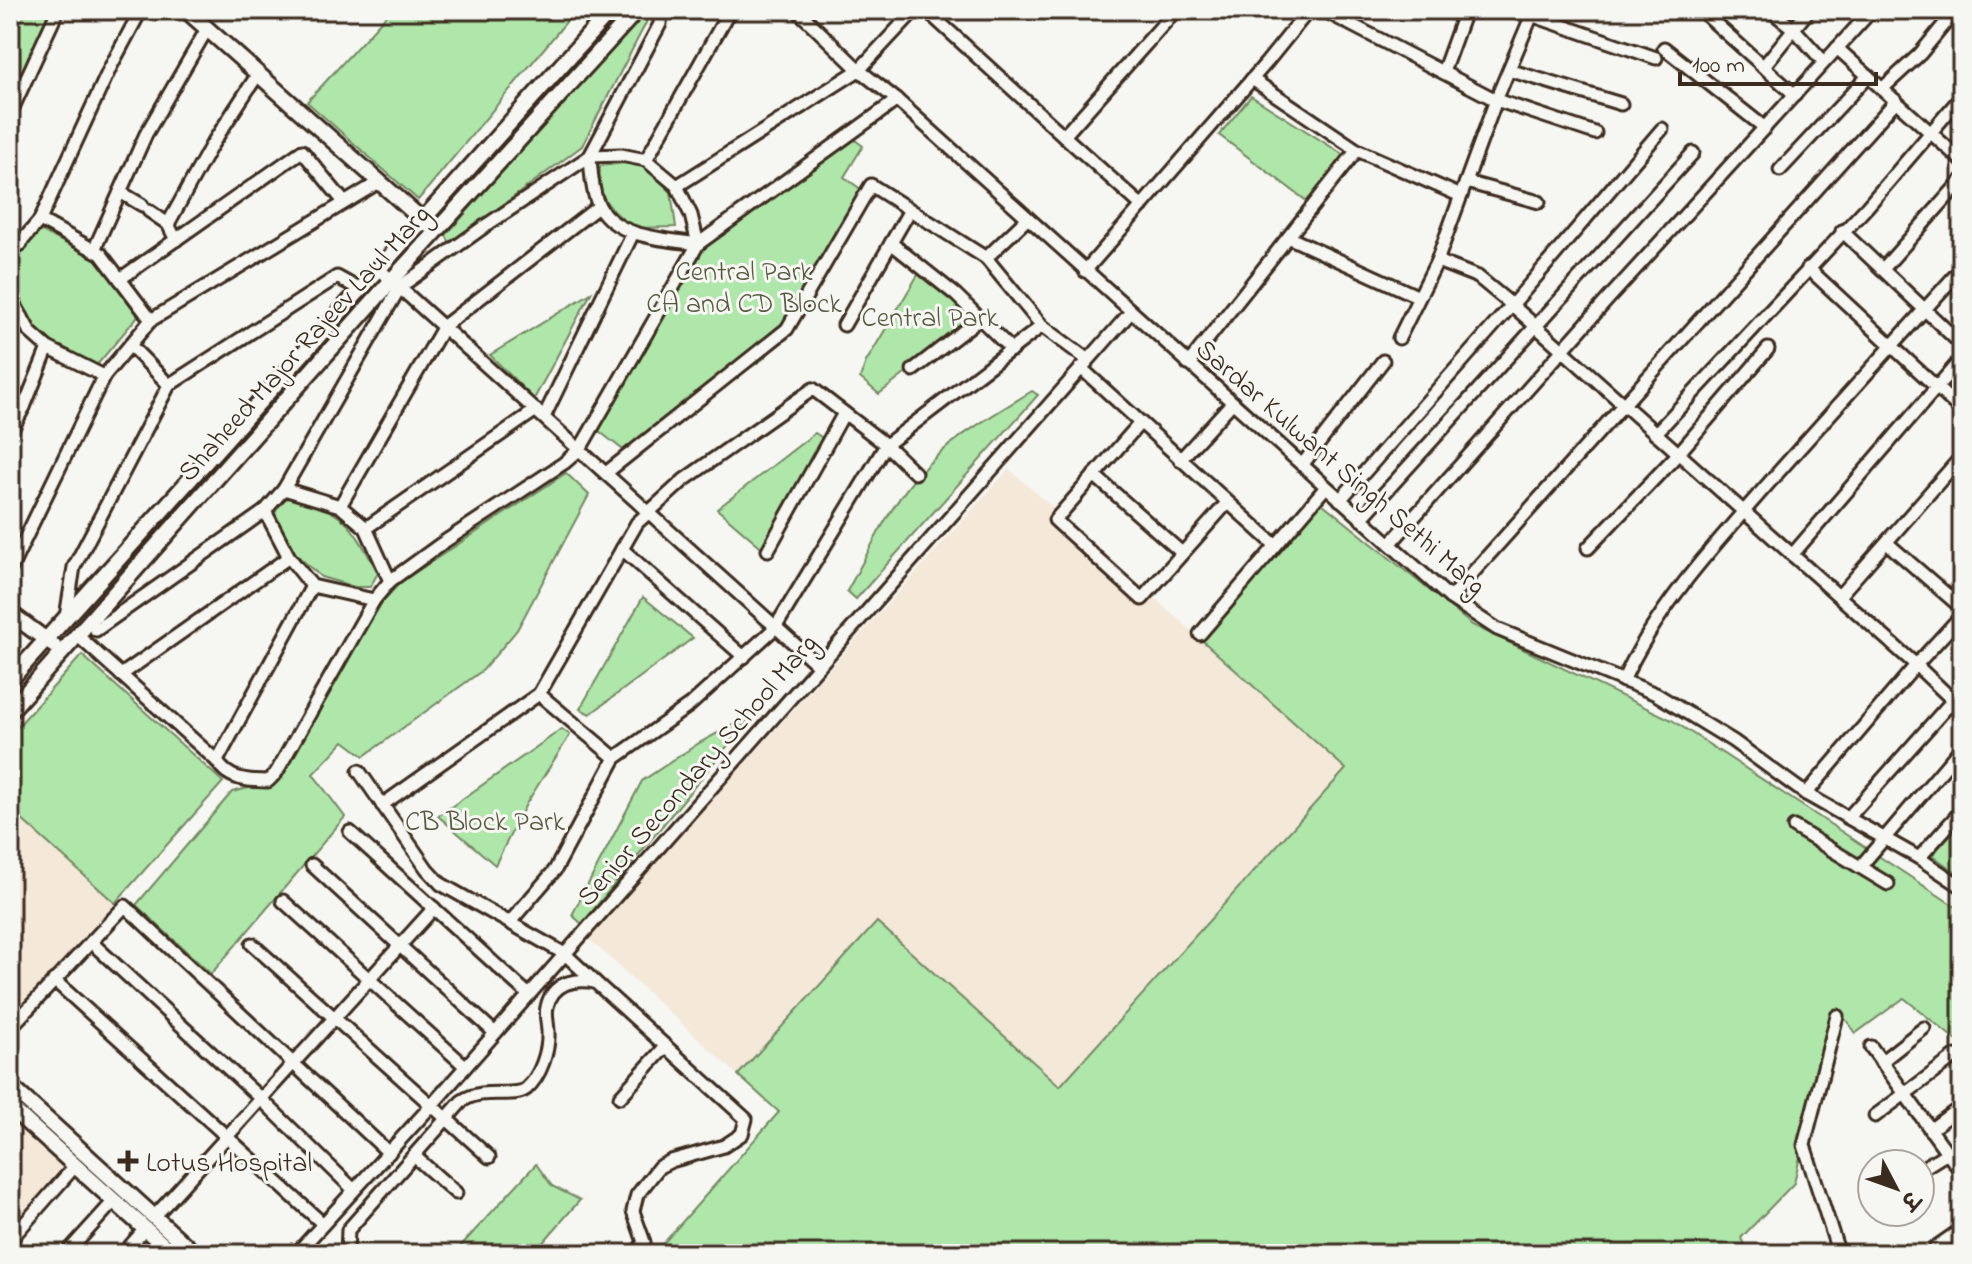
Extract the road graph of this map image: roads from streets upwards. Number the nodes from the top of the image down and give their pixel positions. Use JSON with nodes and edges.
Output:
{"nodes":[{"id":1,"x":58,"y":10,"type":"edge"},
{"id":2,"x":141,"y":10,"type":"edge"},
{"id":3,"x":186,"y":10,"type":"edge"},
{"id":4,"x":611,"y":10,"type":"edge"},
{"id":5,"x":637,"y":10,"type":"edge"},
{"id":6,"x":661,"y":10,"type":"edge"},
{"id":7,"x":730,"y":10,"type":"edge"},
{"id":8,"x":797,"y":10,"type":"edge"},
{"id":9,"x":915,"y":10,"type":"edge"},
{"id":10,"x":926,"y":10,"type":"edge"},
{"id":11,"x":1176,"y":10,"type":"edge"},
{"id":12,"x":1309,"y":10,"type":"edge"},
{"id":13,"x":1323,"y":10,"type":"edge"},
{"id":14,"x":1447,"y":10,"type":"edge"},
{"id":15,"x":1770,"y":10,"type":"edge"},
{"id":16,"x":1809,"y":10,"type":"edge"},
{"id":17,"x":1872,"y":10,"type":"edge"},
{"id":18,"x":1956,"y":10,"type":"edge"},
{"id":19,"x":1532,"y":13,"type":"edge"},
{"id":20,"x":1706,"y":15,"type":"dead end"},
{"id":21,"x":207,"y":29,"type":"junction"},
{"id":22,"x":1795,"y":30,"type":"junction"},
{"id":23,"x":1664,"y":48,"type":"dead end"},
{"id":24,"x":1837,"y":48,"type":"junction"},
{"id":25,"x":1656,"y":58,"type":"dead end"},
{"id":26,"x":1824,"y":62,"type":"junction"},
{"id":27,"x":1763,"y":67,"type":"junction"},
{"id":28,"x":859,"y":70,"type":"junction"},
{"id":29,"x":1509,"y":70,"type":"junction"},
{"id":30,"x":1443,"y":72,"type":"junction"},
{"id":31,"x":258,"y":74,"type":"junction"},
{"id":32,"x":1868,"y":76,"type":"junction"},
{"id":33,"x":1252,"y":79,"type":"junction"},
{"id":34,"x":1882,"y":89,"type":"junction"},
{"id":35,"x":1795,"y":95,"type":"junction"},
{"id":36,"x":1962,"y":96,"type":"edge"},
{"id":37,"x":897,"y":100,"type":"junction"},
{"id":38,"x":1496,"y":100,"type":"junction"},
{"id":39,"x":1896,"y":101,"type":"junction"},
{"id":40,"x":1621,"y":104,"type":"dead end"},
{"id":41,"x":10,"y":114,"type":"edge"},
{"id":42,"x":1765,"y":128,"type":"junction"},
{"id":43,"x":1662,"y":129,"type":"dead end"},
{"id":44,"x":1929,"y":131,"type":"junction"},
{"id":45,"x":1595,"y":133,"type":"dead end"},
{"id":46,"x":1064,"y":136,"type":"junction"},
{"id":47,"x":1357,"y":150,"type":"junction"},
{"id":48,"x":1693,"y":153,"type":"dead end"},
{"id":49,"x":590,"y":156,"type":"junction"},
{"id":50,"x":646,"y":160,"type":"junction"},
{"id":51,"x":1962,"y":161,"type":"edge"},
{"id":52,"x":1780,"y":170,"type":"dead end"},
{"id":53,"x":1962,"y":180,"type":"edge"},
{"id":54,"x":379,"y":182,"type":"junction"},
{"id":55,"x":1466,"y":182,"type":"junction"},
{"id":56,"x":677,"y":186,"type":"junction"},
{"id":57,"x":120,"y":192,"type":"junction"},
{"id":58,"x":1461,"y":196,"type":"junction"},
{"id":59,"x":344,"y":202,"type":"junction"},
{"id":60,"x":1539,"y":202,"type":"dead end"},
{"id":61,"x":599,"y":206,"type":"junction"},
{"id":62,"x":1142,"y":206,"type":"junction"},
{"id":63,"x":910,"y":210,"type":"junction"},
{"id":64,"x":1027,"y":219,"type":"junction"},
{"id":65,"x":40,"y":220,"type":"junction"},
{"id":66,"x":423,"y":221,"type":"junction"},
{"id":67,"x":168,"y":224,"type":"junction"},
{"id":68,"x":1842,"y":231,"type":"junction"},
{"id":69,"x":435,"y":232,"type":"junction"},
{"id":70,"x":633,"y":233,"type":"junction"},
{"id":71,"x":10,"y":235,"type":"edge"},
{"id":72,"x":1290,"y":238,"type":"junction"},
{"id":73,"x":176,"y":240,"type":"junction"},
{"id":74,"x":891,"y":243,"type":"junction"},
{"id":75,"x":21,"y":244,"type":"junction"},
{"id":76,"x":698,"y":244,"type":"junction"},
{"id":77,"x":94,"y":250,"type":"junction"},
{"id":78,"x":10,"y":255,"type":"edge"},
{"id":79,"x":986,"y":258,"type":"junction"},
{"id":80,"x":1437,"y":261,"type":"junction"},
{"id":81,"x":1808,"y":268,"type":"junction"},
{"id":82,"x":1962,"y":268,"type":"edge"},
{"id":83,"x":379,"y":269,"type":"junction"},
{"id":84,"x":1883,"y":269,"type":"junction"},
{"id":85,"x":1085,"y":271,"type":"junction"},
{"id":86,"x":120,"y":279,"type":"junction"},
{"id":87,"x":396,"y":283,"type":"junction"},
{"id":88,"x":361,"y":290,"type":"junction"},
{"id":89,"x":10,"y":296,"type":"edge"},
{"id":90,"x":1419,"y":297,"type":"junction"},
{"id":91,"x":1512,"y":305,"type":"junction"},
{"id":92,"x":1925,"y":309,"type":"junction"},
{"id":93,"x":1130,"y":313,"type":"junction"},
{"id":94,"x":22,"y":317,"type":"junction"},
{"id":95,"x":979,"y":319,"type":"junction"},
{"id":96,"x":151,"y":320,"type":"junction"},
{"id":97,"x":844,"y":325,"type":"dead end"},
{"id":98,"x":10,"y":326,"type":"edge"},
{"id":99,"x":444,"y":326,"type":"junction"},
{"id":100,"x":1042,"y":326,"type":"junction"},
{"id":101,"x":1536,"y":326,"type":"junction"},
{"id":102,"x":1399,"y":338,"type":"dead end"},
{"id":103,"x":130,"y":345,"type":"junction"},
{"id":104,"x":1962,"y":345,"type":"edge"},
{"id":105,"x":1891,"y":346,"type":"junction"},
{"id":106,"x":48,"y":348,"type":"junction"},
{"id":107,"x":1768,"y":349,"type":"dead end"},
{"id":108,"x":1012,"y":350,"type":"junction"},
{"id":109,"x":1564,"y":351,"type":"junction"},
{"id":110,"x":1962,"y":358,"type":"edge"},
{"id":111,"x":1383,"y":361,"type":"dead end"},
{"id":112,"x":1084,"y":364,"type":"junction"},
{"id":113,"x":1188,"y":364,"type":"junction"},
{"id":114,"x":913,"y":370,"type":"dead end"},
{"id":115,"x":104,"y":376,"type":"junction"},
{"id":116,"x":169,"y":385,"type":"junction"},
{"id":117,"x":1938,"y":388,"type":"junction"},
{"id":118,"x":10,"y":394,"type":"edge"},
{"id":119,"x":1232,"y":403,"type":"junction"},
{"id":120,"x":1623,"y":404,"type":"junction"},
{"id":121,"x":24,"y":407,"type":"junction"},
{"id":122,"x":1962,"y":411,"type":"edge"},
{"id":123,"x":540,"y":413,"type":"junction"},
{"id":124,"x":844,"y":413,"type":"junction"},
{"id":125,"x":1140,"y":423,"type":"junction"},
{"id":126,"x":10,"y":433,"type":"edge"},
{"id":127,"x":1655,"y":434,"type":"junction"},
{"id":128,"x":886,"y":445,"type":"junction"},
{"id":129,"x":580,"y":449,"type":"junction"},
{"id":130,"x":1678,"y":454,"type":"junction"},
{"id":131,"x":1962,"y":456,"type":"edge"},
{"id":132,"x":1180,"y":460,"type":"junction"},
{"id":133,"x":1302,"y":465,"type":"junction"},
{"id":134,"x":606,"y":473,"type":"junction"},
{"id":135,"x":915,"y":473,"type":"dead end"},
{"id":136,"x":1094,"y":475,"type":"junction"},
{"id":137,"x":1326,"y":487,"type":"junction"},
{"id":138,"x":284,"y":489,"type":"junction"},
{"id":139,"x":1340,"y":500,"type":"junction"},
{"id":140,"x":1227,"y":503,"type":"junction"},
{"id":141,"x":340,"y":506,"type":"junction"},
{"id":142,"x":265,"y":511,"type":"junction"},
{"id":143,"x":648,"y":512,"type":"junction"},
{"id":144,"x":1743,"y":512,"type":"junction"},
{"id":145,"x":1361,"y":519,"type":"junction"},
{"id":146,"x":366,"y":528,"type":"junction"},
{"id":147,"x":1887,"y":543,"type":"junction"},
{"id":148,"x":1390,"y":544,"type":"junction"},
{"id":149,"x":1275,"y":545,"type":"junction"},
{"id":150,"x":1588,"y":548,"type":"dead end"},
{"id":151,"x":622,"y":549,"type":"junction"},
{"id":152,"x":768,"y":550,"type":"dead end"},
{"id":153,"x":1182,"y":553,"type":"junction"},
{"id":154,"x":1792,"y":555,"type":"junction"},
{"id":155,"x":289,"y":557,"type":"junction"},
{"id":156,"x":10,"y":570,"type":"edge"},
{"id":157,"x":390,"y":581,"type":"junction"},
{"id":158,"x":312,"y":586,"type":"junction"},
{"id":159,"x":1839,"y":596,"type":"junction"},
{"id":160,"x":1450,"y":598,"type":"junction"},
{"id":161,"x":374,"y":600,"type":"junction"},
{"id":162,"x":1962,"y":608,"type":"edge"},
{"id":163,"x":10,"y":613,"type":"edge"},
{"id":164,"x":1962,"y":615,"type":"edge"},
{"id":165,"x":66,"y":618,"type":"junction"},
{"id":166,"x":775,"y":628,"type":"junction"},
{"id":167,"x":96,"y":630,"type":"dead end"},
{"id":168,"x":1200,"y":634,"type":"dead end"},
{"id":169,"x":78,"y":636,"type":"junction"},
{"id":170,"x":46,"y":640,"type":"junction"},
{"id":171,"x":63,"y":653,"type":"junction"},
{"id":172,"x":744,"y":657,"type":"junction"},
{"id":173,"x":1916,"y":665,"type":"junction"},
{"id":174,"x":819,"y":666,"type":"junction"},
{"id":175,"x":121,"y":675,"type":"junction"},
{"id":176,"x":10,"y":680,"type":"edge"},
{"id":177,"x":1623,"y":681,"type":"junction"},
{"id":178,"x":1962,"y":690,"type":"edge"},
{"id":179,"x":539,"y":694,"type":"junction"},
{"id":180,"x":1958,"y":704,"type":"edge"},
{"id":181,"x":10,"y":711,"type":"edge"},
{"id":182,"x":1962,"y":747,"type":"edge"},
{"id":183,"x":615,"y":758,"type":"junction"},
{"id":184,"x":217,"y":761,"type":"junction"},
{"id":185,"x":359,"y":771,"type":"dead end"},
{"id":186,"x":1806,"y":794,"type":"junction"},
{"id":187,"x":382,"y":805,"type":"junction"},
{"id":188,"x":1962,"y":810,"type":"edge"},
{"id":189,"x":1848,"y":818,"type":"junction"},
{"id":190,"x":1794,"y":827,"type":"dead end"},
{"id":191,"x":350,"y":832,"type":"dead end"},
{"id":192,"x":1883,"y":838,"type":"junction"},
{"id":193,"x":1919,"y":858,"type":"junction"},
{"id":194,"x":312,"y":865,"type":"dead end"},
{"id":195,"x":1860,"y":867,"type":"junction"},
{"id":196,"x":1888,"y":884,"type":"dead end"},
{"id":197,"x":1962,"y":887,"type":"edge"},
{"id":198,"x":283,"y":901,"type":"dead end"},
{"id":199,"x":434,"y":908,"type":"junction"},
{"id":200,"x":510,"y":922,"type":"junction"},
{"id":201,"x":91,"y":942,"type":"junction"},
{"id":202,"x":252,"y":944,"type":"dead end"},
{"id":203,"x":400,"y":945,"type":"junction"},
{"id":204,"x":565,"y":954,"type":"junction"},
{"id":205,"x":54,"y":980,"type":"junction"},
{"id":206,"x":369,"y":980,"type":"junction"},
{"id":207,"x":595,"y":982,"type":"junction"},
{"id":208,"x":529,"y":995,"type":"junction"},
{"id":209,"x":1837,"y":1016,"type":"dead end"},
{"id":210,"x":334,"y":1018,"type":"junction"},
{"id":211,"x":10,"y":1028,"type":"edge"},
{"id":212,"x":1924,"y":1028,"type":"dead end"},
{"id":213,"x":495,"y":1033,"type":"junction"},
{"id":214,"x":666,"y":1046,"type":"junction"},
{"id":215,"x":1871,"y":1047,"type":"dead end"},
{"id":216,"x":1956,"y":1056,"type":"dead end"},
{"id":217,"x":1881,"y":1062,"type":"junction"},
{"id":218,"x":293,"y":1063,"type":"junction"},
{"id":219,"x":465,"y":1066,"type":"junction"},
{"id":220,"x":10,"y":1086,"type":"edge"},
{"id":221,"x":1904,"y":1094,"type":"junction"},
{"id":222,"x":620,"y":1097,"type":"dead end"},
{"id":223,"x":261,"y":1099,"type":"junction"},
{"id":224,"x":431,"y":1106,"type":"junction"},
{"id":225,"x":1962,"y":1106,"type":"edge"},
{"id":226,"x":10,"y":1107,"type":"edge"},
{"id":227,"x":1875,"y":1116,"type":"dead end"},
{"id":228,"x":447,"y":1119,"type":"junction"},
{"id":229,"x":1930,"y":1130,"type":"junction"},
{"id":230,"x":227,"y":1137,"type":"junction"},
{"id":231,"x":389,"y":1153,"type":"junction"},
{"id":232,"x":1947,"y":1153,"type":"junction"},
{"id":233,"x":414,"y":1156,"type":"junction"},
{"id":234,"x":489,"y":1157,"type":"dead end"},
{"id":235,"x":1936,"y":1160,"type":"edge"},
{"id":236,"x":75,"y":1166,"type":"junction"},
{"id":237,"x":1961,"y":1171,"type":"edge"},
{"id":238,"x":354,"y":1190,"type":"junction"},
{"id":239,"x":456,"y":1193,"type":"dead end"},
{"id":240,"x":114,"y":1201,"type":"junction"},
{"id":241,"x":150,"y":1223,"type":"junction"},
{"id":242,"x":322,"y":1223,"type":"junction"},
{"id":243,"x":1962,"y":1229,"type":"edge"},
{"id":244,"x":10,"y":1240,"type":"edge"},
{"id":245,"x":1936,"y":1247,"type":"dead end"},
{"id":246,"x":66,"y":1254,"type":"edge"},
{"id":247,"x":123,"y":1254,"type":"edge"},
{"id":248,"x":173,"y":1254,"type":"edge"},
{"id":249,"x":195,"y":1254,"type":"edge"},
{"id":250,"x":296,"y":1254,"type":"edge"},
{"id":251,"x":347,"y":1254,"type":"edge"},
{"id":252,"x":636,"y":1254,"type":"edge"},
{"id":253,"x":1839,"y":1254,"type":"edge"}],
"edges":[{"from":1,"to":41,"type":"street"},
{"from":2,"to":65,"type":"street"},
{"from":3,"to":21,"type":"street"},
{"from":4,"to":66,"type":"street","name":"Shaheed Major Rajeev Laul Marg"},
{"from":5,"to":69,"type":"street","name":"Shaheed Major Rajeev Laul Marg"},
{"from":6,"to":49,"type":"street"},
{"from":7,"to":50,"type":"street"},
{"from":8,"to":28,"type":"street","name":"Sardar Kulwant Singh Sethi Marg"},
{"from":9,"to":28,"type":"street"},
{"from":10,"to":46,"type":"street"},
{"from":11,"to":46,"type":"street"},
{"from":12,"to":33,"type":"street"},
{"from":13,"to":30,"type":"street"},
{"from":14,"to":30,"type":"street"},
{"from":15,"to":22,"type":"street"},
{"from":16,"to":22,"type":"street"},
{"from":17,"to":24,"type":"street"},
{"from":18,"to":34,"type":"street"},
{"from":19,"to":25,"type":"street"},
{"from":19,"to":29,"type":"street"},
{"from":20,"to":27,"type":"street"},
{"from":21,"to":31,"type":"street"},
{"from":21,"to":57,"type":"street"},
{"from":22,"to":26,"type":"street"},
{"from":22,"to":27,"type":"street"},
{"from":23,"to":42,"type":"street"},
{"from":24,"to":26,"type":"street"},
{"from":24,"to":32,"type":"street"},
{"from":26,"to":35,"type":"street"},
{"from":27,"to":35,"type":"street"},
{"from":28,"to":37,"type":"street","name":"Sardar Kulwant Singh Sethi Marg"},
{"from":28,"to":56,"type":"street"},
{"from":29,"to":38,"type":"street"},
{"from":29,"to":40,"type":"street"},
{"from":30,"to":38,"type":"street"},
{"from":31,"to":54,"type":"street"},
{"from":31,"to":67,"type":"street"},
{"from":32,"to":34,"type":"street"},
{"from":32,"to":52,"type":"street"},
{"from":33,"to":47,"type":"street"},
{"from":33,"to":62,"type":"street"},
{"from":34,"to":39,"type":"street"},
{"from":35,"to":42,"type":"street"},
{"from":36,"to":44,"type":"street"},
{"from":37,"to":64,"type":"street","name":"Sardar Kulwant Singh Sethi Marg"},
{"from":37,"to":76,"type":"street"},
{"from":38,"to":45,"type":"street"},
{"from":38,"to":55,"type":"street"},
{"from":39,"to":44,"type":"street"},
{"from":39,"to":120,"type":"street"},
{"from":42,"to":109,"type":"street"},
{"from":43,"to":91,"type":"street"},
{"from":44,"to":51,"type":"street"},
{"from":44,"to":68,"type":"street"},
{"from":46,"to":62,"type":"street"},
{"from":47,"to":58,"type":"street"},
{"from":47,"to":72,"type":"street"},
{"from":48,"to":101,"type":"street"},
{"from":49,"to":50,"type":"street"},
{"from":49,"to":61,"type":"street"},
{"from":49,"to":87,"type":"street"},
{"from":50,"to":56,"type":"street"},
{"from":53,"to":84,"type":"street"},
{"from":54,"to":59,"type":"street"},
{"from":54,"to":66,"type":"street"},
{"from":55,"to":58,"type":"street"},
{"from":55,"to":60,"type":"street"},
{"from":56,"to":76,"type":"street"},
{"from":57,"to":67,"type":"street"},
{"from":57,"to":77,"type":"street"},
{"from":58,"to":80,"type":"street"},
{"from":59,"to":73,"type":"street"},
{"from":59,"to":96,"type":"street"},
{"from":61,"to":70,"type":"street"},
{"from":61,"to":99,"type":"street"},
{"from":62,"to":85,"type":"street"},
{"from":63,"to":74,"type":"street"},
{"from":63,"to":79,"type":"street"},
{"from":63,"to":134,"type":"street"},
{"from":64,"to":79,"type":"street"},
{"from":64,"to":85,"type":"street","name":"Sardar Kulwant Singh Sethi Marg"},
{"from":65,"to":75,"type":"street"},
{"from":65,"to":77,"type":"street"},
{"from":66,"to":69,"type":"street"},
{"from":66,"to":83,"type":"street","name":"Shaheed Major Rajeev Laul Marg"},
{"from":67,"to":73,"type":"street"},
{"from":68,"to":81,"type":"street"},
{"from":68,"to":84,"type":"street"},
{"from":69,"to":87,"type":"street","name":"Shaheed Major Rajeev Laul Marg"},
{"from":70,"to":76,"type":"street"},
{"from":70,"to":123,"type":"street"},
{"from":71,"to":75,"type":"street"},
{"from":72,"to":90,"type":"street"},
{"from":72,"to":113,"type":"street"},
{"from":73,"to":86,"type":"street"},
{"from":74,"to":95,"type":"street"},
{"from":74,"to":97,"type":"street"},
{"from":75,"to":78,"type":"street"},
{"from":76,"to":129,"type":"street"},
{"from":77,"to":86,"type":"street"},
{"from":79,"to":100,"type":"street"},
{"from":80,"to":90,"type":"street"},
{"from":80,"to":91,"type":"street"},
{"from":81,"to":105,"type":"street"},
{"from":81,"to":127,"type":"street"},
{"from":82,"to":92,"type":"street"},
{"from":83,"to":87,"type":"street"},
{"from":83,"to":88,"type":"street","name":"Shaheed Major Rajeev Laul Marg"},
{"from":84,"to":92,"type":"street"},
{"from":85,"to":93,"type":"street","name":"Sardar Kulwant Singh Sethi Marg"},
{"from":86,"to":96,"type":"street"},
{"from":87,"to":99,"type":"street"},
{"from":87,"to":138,"type":"street"},
{"from":87,"to":169,"type":"street","name":"Shaheed Major Rajeev Laul Marg"},
{"from":88,"to":116,"type":"street"},
{"from":88,"to":165,"type":"street","name":"Shaheed Major Rajeev Laul Marg"},
{"from":89,"to":94,"type":"street"},
{"from":90,"to":102,"type":"street"},
{"from":91,"to":101,"type":"street"},
{"from":91,"to":139,"type":"street"},
{"from":92,"to":104,"type":"street"},
{"from":92,"to":105,"type":"street"},
{"from":93,"to":112,"type":"street","name":"Senior Secondary School Marg"},
{"from":93,"to":113,"type":"street","name":"Sardar Kulwant Singh Sethi Marg"},
{"from":94,"to":98,"type":"street"},
{"from":94,"to":106,"type":"street"},
{"from":95,"to":108,"type":"street"},
{"from":95,"to":114,"type":"street"},
{"from":96,"to":103,"type":"street"},
{"from":99,"to":123,"type":"street"},
{"from":99,"to":141,"type":"street"},
{"from":100,"to":108,"type":"street"},
{"from":100,"to":112,"type":"street"},
{"from":101,"to":109,"type":"street"},
{"from":101,"to":145,"type":"street"},
{"from":103,"to":115,"type":"street"},
{"from":103,"to":116,"type":"street"},
{"from":105,"to":117,"type":"street"},
{"from":105,"to":144,"type":"street"},
{"from":106,"to":115,"type":"street"},
{"from":106,"to":121,"type":"street"},
{"from":107,"to":130,"type":"street"},
{"from":108,"to":128,"type":"street"},
{"from":109,"to":120,"type":"street"},
{"from":109,"to":148,"type":"street"},
{"from":110,"to":117,"type":"street"},
{"from":111,"to":133,"type":"street"},
{"from":112,"to":125,"type":"street"},
{"from":112,"to":174,"type":"street","name":"Senior Secondary School Marg"},
{"from":113,"to":119,"type":"street","name":"Sardar Kulwant Singh Sethi Marg"},
{"from":115,"to":156,"type":"street"},
{"from":116,"to":165,"type":"street"},
{"from":117,"to":122,"type":"street"},
{"from":117,"to":154,"type":"street"},
{"from":118,"to":121,"type":"street"},
{"from":119,"to":132,"type":"street"},
{"from":119,"to":133,"type":"street","name":"Sardar Kulwant Singh Sethi Marg"},
{"from":120,"to":127,"type":"street"},
{"from":120,"to":160,"type":"street"},
{"from":121,"to":126,"type":"street"},
{"from":123,"to":129,"type":"street"},
{"from":123,"to":146,"type":"street"},
{"from":124,"to":128,"type":"street"},
{"from":124,"to":143,"type":"street"},
{"from":124,"to":152,"type":"street"},
{"from":125,"to":132,"type":"street"},
{"from":125,"to":136,"type":"street"},
{"from":127,"to":130,"type":"street"},
{"from":128,"to":135,"type":"street"},
{"from":128,"to":166,"type":"street"},
{"from":129,"to":134,"type":"street"},
{"from":129,"to":157,"type":"street"},
{"from":130,"to":144,"type":"street"},
{"from":130,"to":150,"type":"street"},
{"from":131,"to":147,"type":"street"},
{"from":132,"to":140,"type":"street"},
{"from":133,"to":137,"type":"street","name":"Sardar Kulwant Singh Sethi Marg"},
{"from":134,"to":143,"type":"street"},
{"from":136,"to":153,"type":"street"},
{"from":136,"to":153,"type":"street"},
{"from":137,"to":139,"type":"street","name":"Sardar Kulwant Singh Sethi Marg"},
{"from":137,"to":149,"type":"street"},
{"from":138,"to":141,"type":"street"},
{"from":138,"to":142,"type":"street"},
{"from":139,"to":145,"type":"street","name":"Sardar Kulwant Singh Sethi Marg"},
{"from":140,"to":149,"type":"street"},
{"from":140,"to":153,"type":"street"},
{"from":141,"to":146,"type":"street"},
{"from":142,"to":155,"type":"street"},
{"from":142,"to":167,"type":"street"},
{"from":143,"to":151,"type":"street"},
{"from":143,"to":166,"type":"street"},
{"from":144,"to":154,"type":"street"},
{"from":144,"to":177,"type":"street"},
{"from":145,"to":148,"type":"street","name":"Sardar Kulwant Singh Sethi Marg"},
{"from":146,"to":157,"type":"street"},
{"from":147,"to":159,"type":"street"},
{"from":147,"to":162,"type":"street"},
{"from":148,"to":160,"type":"street","name":"Sardar Kulwant Singh Sethi Marg"},
{"from":149,"to":168,"type":"street"},
{"from":151,"to":172,"type":"street"},
{"from":151,"to":179,"type":"street"},
{"from":154,"to":159,"type":"street"},
{"from":155,"to":158,"type":"street"},
{"from":155,"to":175,"type":"street"},
{"from":157,"to":161,"type":"street"},
{"from":158,"to":161,"type":"street"},
{"from":158,"to":184,"type":"street"},
{"from":159,"to":173,"type":"street"},
{"from":160,"to":177,"type":"street","name":"Sardar Kulwant Singh Sethi Marg"},
{"from":161,"to":184,"type":"street"},
{"from":163,"to":170,"type":"street"},
{"from":164,"to":173,"type":"street"},
{"from":165,"to":170,"type":"street","name":"Shaheed Major Rajeev Laul Marg"},
{"from":166,"to":172,"type":"street"},
{"from":166,"to":174,"type":"street"},
{"from":169,"to":171,"type":"street","name":"Shaheed Major Rajeev Laul Marg"},
{"from":169,"to":175,"type":"street"},
{"from":170,"to":171,"type":"street"},
{"from":170,"to":176,"type":"street","name":"Shaheed Major Rajeev Laul Marg"},
{"from":171,"to":181,"type":"street","name":"Shaheed Major Rajeev Laul Marg"},
{"from":172,"to":183,"type":"street"},
{"from":173,"to":180,"type":"street"},
{"from":173,"to":186,"type":"street"},
{"from":174,"to":204,"type":"street","name":"Senior Secondary School Marg"},
{"from":175,"to":184,"type":"street"},
{"from":177,"to":186,"type":"street","name":"Sardar Kulwant Singh Sethi Marg"},
{"from":178,"to":180,"type":"street"},
{"from":179,"to":183,"type":"street"},
{"from":179,"to":187,"type":"street"},
{"from":180,"to":189,"type":"street"},
{"from":182,"to":192,"type":"street"},
{"from":183,"to":200,"type":"street"},
{"from":185,"to":187,"type":"street"},
{"from":186,"to":189,"type":"street","name":"Sardar Kulwant Singh Sethi Marg"},
{"from":187,"to":200,"type":"street"},
{"from":188,"to":193,"type":"street"},
{"from":189,"to":192,"type":"street","name":"Sardar Kulwant Singh Sethi Marg"},
{"from":190,"to":195,"type":"street"},
{"from":191,"to":199,"type":"street"},
{"from":192,"to":193,"type":"street","name":"Sardar Kulwant Singh Sethi Marg"},
{"from":192,"to":195,"type":"street"},
{"from":193,"to":197,"type":"street","name":"Sardar Kulwant Singh Sethi Marg"},
{"from":194,"to":203,"type":"street"},
{"from":195,"to":196,"type":"street"},
{"from":198,"to":206,"type":"street"},
{"from":199,"to":203,"type":"street"},
{"from":199,"to":208,"type":"street"},
{"from":200,"to":204,"type":"street"},
{"from":201,"to":205,"type":"street"},
{"from":201,"to":218,"type":"street"},
{"from":201,"to":223,"type":"street"},
{"from":202,"to":210,"type":"street"},
{"from":203,"to":206,"type":"street"},
{"from":203,"to":213,"type":"street"},
{"from":204,"to":207,"type":"street"},
{"from":204,"to":208,"type":"street","name":"Senior Secondary School Marg"},
{"from":205,"to":211,"type":"street"},
{"from":205,"to":230,"type":"street"},
{"from":206,"to":210,"type":"street"},
{"from":206,"to":219,"type":"street"},
{"from":207,"to":214,"type":"street"},
{"from":207,"to":228,"type":"street"},
{"from":208,"to":213,"type":"street","name":"Senior Secondary School Marg"},
{"from":209,"to":253,"type":"street"},
{"from":210,"to":218,"type":"street"},
{"from":210,"to":224,"type":"street"},
{"from":212,"to":217,"type":"street"},
{"from":213,"to":219,"type":"street","name":"Senior Secondary School Marg"},
{"from":214,"to":222,"type":"street"},
{"from":214,"to":252,"type":"street"},
{"from":215,"to":217,"type":"street"},
{"from":216,"to":221,"type":"street"},
{"from":217,"to":221,"type":"street"},
{"from":218,"to":223,"type":"street"},
{"from":218,"to":231,"type":"street"},
{"from":219,"to":224,"type":"street","name":"Senior Secondary School Marg"},
{"from":220,"to":241,"type":"street"},
{"from":221,"to":227,"type":"street"},
{"from":221,"to":229,"type":"street"},
{"from":223,"to":230,"type":"street"},
{"from":223,"to":238,"type":"street"},
{"from":224,"to":228,"type":"street"},
{"from":224,"to":231,"type":"street","name":"Senior Secondary School Marg"},
{"from":225,"to":229,"type":"street"},
{"from":226,"to":236,"type":"street"},
{"from":228,"to":233,"type":"street"},
{"from":228,"to":234,"type":"street"},
{"from":229,"to":232,"type":"street"},
{"from":230,"to":241,"type":"street"},
{"from":230,"to":242,"type":"street"},
{"from":231,"to":238,"type":"street","name":"Senior Secondary School Marg"},
{"from":232,"to":235,"type":"street"},
{"from":232,"to":237,"type":"street"},
{"from":233,"to":239,"type":"street"},
{"from":233,"to":251,"type":"street"},
{"from":236,"to":240,"type":"street"},
{"from":236,"to":244,"type":"street"},
{"from":238,"to":242,"type":"street","name":"Senior Secondary School Marg"},
{"from":240,"to":241,"type":"street"},
{"from":240,"to":246,"type":"street"},
{"from":241,"to":247,"type":"street"},
{"from":241,"to":248,"type":"street"},
{"from":241,"to":249,"type":"street"},
{"from":242,"to":250,"type":"street","name":"Senior Secondary School Marg"},
{"from":243,"to":245,"type":"street"}]}
